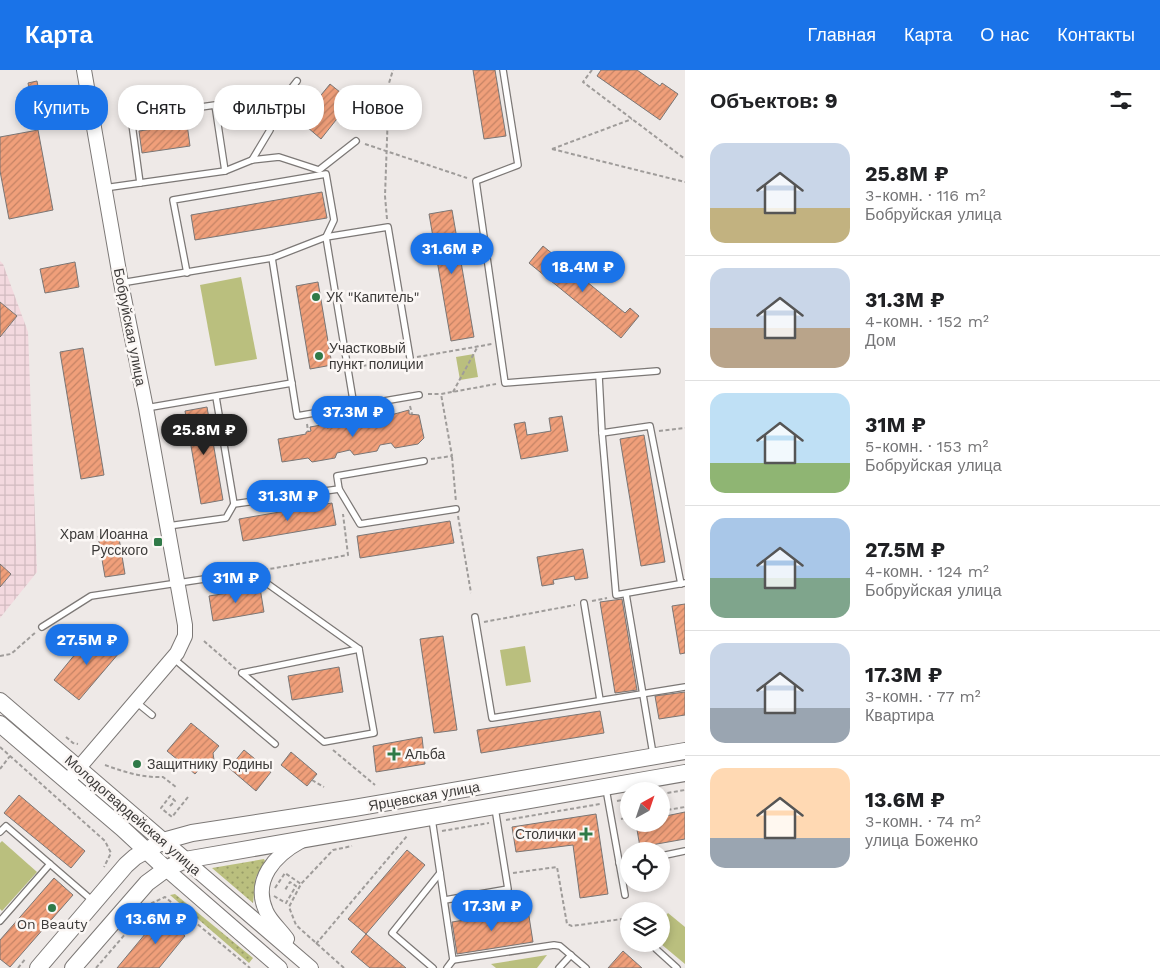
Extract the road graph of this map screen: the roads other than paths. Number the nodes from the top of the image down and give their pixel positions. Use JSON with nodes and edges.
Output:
{"nodes":[{"id":1,"x":84,"y":70,"type":"edge"},
{"id":2,"x":503,"y":70,"type":"edge"},
{"id":3,"x":297,"y":81,"type":"dead end"},
{"id":4,"x":356,"y":141,"type":"road end"},
{"id":5,"x":252,"y":160,"type":"junction"},
{"id":6,"x":225,"y":171,"type":"junction"},
{"id":7,"x":140,"y":183,"type":"junction"},
{"id":8,"x":104,"y":188,"type":"junction"},
{"id":9,"x":326,"y":238,"type":"junction"},
{"id":10,"x":272,"y":258,"type":"junction"},
{"id":11,"x":187,"y":273,"type":"junction"},
{"id":12,"x":120,"y":284,"type":"junction"},
{"id":13,"x":410,"y":358,"type":"road end"},
{"id":14,"x":657,"y":371,"type":"dead end"},
{"id":15,"x":599,"y":376,"type":"junction"},
{"id":16,"x":292,"y":384,"type":"junction"},
{"id":17,"x":419,"y":395,"type":"road end"},
{"id":18,"x":216,"y":397,"type":"junction"},
{"id":19,"x":354,"y":406,"type":"junction"},
{"id":20,"x":146,"y":408,"type":"junction"},
{"id":21,"x":602,"y":433,"type":"junction"},
{"id":22,"x":424,"y":461,"type":"road end"},
{"id":23,"x":339,"y":489,"type":"junction"},
{"id":24,"x":234,"y":504,"type":"junction"},
{"id":25,"x":456,"y":509,"type":"road end"},
{"id":26,"x":168,"y":526,"type":"junction"},
{"id":27,"x":177,"y":583,"type":"junction"},
{"id":28,"x":683,"y":584,"type":"edge"},
{"id":29,"x":626,"y":594,"type":"junction"},
{"id":30,"x":584,"y":603,"type":"road end"},
{"id":31,"x":476,"y":620,"type":"road end"},
{"id":32,"x":42,"y":627,"type":"road end"},
{"id":33,"x":358,"y":649,"type":"junction"},
{"id":34,"x":173,"y":658,"type":"junction"},
{"id":35,"x":685,"y":686,"type":"edge"},
{"id":36,"x":642,"y":693,"type":"junction"},
{"id":37,"x":600,"y":700,"type":"junction"},
{"id":38,"x":0,"y":701,"type":"edge"},
{"id":39,"x":135,"y":701,"type":"junction"},
{"id":40,"x":152,"y":715,"type":"dead end"},
{"id":41,"x":0,"y":724,"type":"edge"},
{"id":42,"x":275,"y":744,"type":"dead end"},
{"id":43,"x":685,"y":751,"type":"edge"},
{"id":44,"x":654,"y":756,"type":"junction"},
{"id":45,"x":79,"y":768,"type":"junction"},
{"id":46,"x":685,"y":773,"type":"edge"},
{"id":47,"x":68,"y":781,"type":"junction"},
{"id":48,"x":607,"y":795,"type":"junction"},
{"id":49,"x":496,"y":814,"type":"junction"},
{"id":50,"x":433,"y":825,"type":"junction"},
{"id":51,"x":0,"y":832,"type":"edge"},
{"id":52,"x":307,"y":839,"type":"junction"},
{"id":53,"x":163,"y":840,"type":"junction"},
{"id":54,"x":146,"y":850,"type":"junction"},
{"id":55,"x":685,"y":851,"type":"edge"},
{"id":56,"x":670,"y":854,"type":"edge"},
{"id":57,"x":185,"y":860,"type":"junction"},
{"id":58,"x":619,"y":863,"type":"joint"},
{"id":59,"x":50,"y":864,"type":"junction"},
{"id":60,"x":166,"y":869,"type":"junction"},
{"id":61,"x":440,"y":873,"type":"junction"},
{"id":62,"x":625,"y":895,"type":"dead end"},
{"id":63,"x":445,"y":900,"type":"junction"},
{"id":64,"x":94,"y":902,"type":"junction"},
{"id":65,"x":0,"y":921,"type":"edge"},
{"id":66,"x":658,"y":952,"type":"edge"},
{"id":67,"x":571,"y":955,"type":"junction"},
{"id":68,"x":454,"y":960,"type":"junction"},
{"id":69,"x":305,"y":963,"type":"edge"},
{"id":70,"x":38,"y":968,"type":"edge"},
{"id":71,"x":73,"y":968,"type":"edge"},
{"id":72,"x":280,"y":968,"type":"edge"},
{"id":73,"x":433,"y":968,"type":"edge"},
{"id":74,"x":447,"y":968,"type":"edge"},
{"id":75,"x":559,"y":968,"type":"edge"},
{"id":76,"x":586,"y":968,"type":"edge"},
{"id":77,"x":677,"y":968,"type":"edge"}],
"edges":[{"from":1,"to":8,"type":"street","name":"Бобруйская улица"},
{"from":2,"to":15,"type":"lane"},
{"from":3,"to":5,"type":"lane"},
{"from":4,"to":5,"type":"lane"},
{"from":5,"to":6,"type":"lane"},
{"from":6,"to":7,"type":"lane"},
{"from":6,"to":7,"type":"lane"},
{"from":7,"to":8,"type":"lane"},
{"from":8,"to":12,"type":"street","name":"Бобруйская улица"},
{"from":9,"to":10,"type":"lane"},
{"from":9,"to":11,"type":"lane"},
{"from":9,"to":13,"type":"lane"},
{"from":9,"to":19,"type":"lane"},
{"from":10,"to":11,"type":"lane"},
{"from":10,"to":16,"type":"lane"},
{"from":11,"to":12,"type":"lane"},
{"from":12,"to":20,"type":"street","name":"Бобруйская улица"},
{"from":14,"to":15,"type":"lane"},
{"from":15,"to":21,"type":"lane"},
{"from":16,"to":18,"type":"lane"},
{"from":16,"to":19,"type":"lane"},
{"from":17,"to":19,"type":"lane"},
{"from":18,"to":20,"type":"lane"},
{"from":18,"to":24,"type":"lane"},
{"from":20,"to":26,"type":"street","name":"Бобруйская улица"},
{"from":21,"to":28,"type":"lane"},
{"from":21,"to":29,"type":"lane"},
{"from":22,"to":23,"type":"lane"},
{"from":23,"to":24,"type":"lane"},
{"from":23,"to":25,"type":"lane"},
{"from":24,"to":26,"type":"lane"},
{"from":26,"to":27,"type":"street","name":"Бобруйская улица"},
{"from":27,"to":32,"type":"lane"},
{"from":27,"to":33,"type":"lane"},
{"from":27,"to":34,"type":"street","name":"Бобруйская улица"},
{"from":28,"to":29,"type":"lane"},
{"from":29,"to":36,"type":"lane"},
{"from":30,"to":37,"type":"lane"},
{"from":31,"to":37,"type":"lane"},
{"from":33,"to":33,"type":"lane"},
{"from":34,"to":39,"type":"street","name":"Бобруйская улица"},
{"from":34,"to":42,"type":"lane"},
{"from":35,"to":36,"type":"lane"},
{"from":36,"to":37,"type":"lane"},
{"from":36,"to":44,"type":"lane"},
{"from":38,"to":45,"type":"main road","name":"Молодогвардейская улица"},
{"from":39,"to":40,"type":"lane"},
{"from":39,"to":45,"type":"street","name":"Бобруйская улица"},
{"from":41,"to":47,"type":"main road","name":"Молодогвардейская улица"},
{"from":43,"to":44,"type":"main road","name":"Ярцевская улица"},
{"from":44,"to":53,"type":"main road","name":"Ярцевская улица"},
{"from":45,"to":47,"type":"street","name":"Бобруйская улица"},
{"from":45,"to":53,"type":"main road","name":"Молодогвардейская улица"},
{"from":46,"to":48,"type":"main road","name":"Ярцевская улица"},
{"from":47,"to":54,"type":"main road","name":"Молодогвардейская улица"},
{"from":48,"to":49,"type":"main road","name":"Ярцевская улица"},
{"from":48,"to":58,"type":"lane"},
{"from":49,"to":50,"type":"main road","name":"Ярцевская улица"},
{"from":49,"to":63,"type":"lane"},
{"from":50,"to":52,"type":"main road","name":"Ярцевская улица"},
{"from":50,"to":61,"type":"lane"},
{"from":51,"to":59,"type":"lane"},
{"from":52,"to":57,"type":"main road","name":"Ярцевская улица"},
{"from":52,"to":69,"type":"street"},
{"from":53,"to":54,"type":"main road","name":"Ярцевская улица"},
{"from":53,"to":57,"type":"main road","name":"Молодогвардейская улица"},
{"from":54,"to":60,"type":"main road","name":"Молодогвардейская улица"},
{"from":54,"to":64,"type":"main road","name":"Ярцевская улица"},
{"from":55,"to":56,"type":"lane"},
{"from":57,"to":60,"type":"main road","name":"Ярцевская улица"},
{"from":57,"to":69,"type":"street","name":"Молодогвардейская улица"},
{"from":58,"to":62,"type":"lane"},
{"from":59,"to":64,"type":"lane"},
{"from":59,"to":65,"type":"lane"},
{"from":60,"to":71,"type":"main road","name":"Ярцевская улица"},
{"from":60,"to":72,"type":"street","name":"Молодогвардейская улица"},
{"from":61,"to":63,"type":"lane"},
{"from":61,"to":73,"type":"lane"},
{"from":63,"to":68,"type":"lane"},
{"from":64,"to":70,"type":"main road","name":"Ярцевская улица"},
{"from":66,"to":77,"type":"lane"},
{"from":67,"to":68,"type":"lane"},
{"from":67,"to":75,"type":"lane"},
{"from":67,"to":76,"type":"lane"},
{"from":68,"to":74,"type":"lane"}]}
